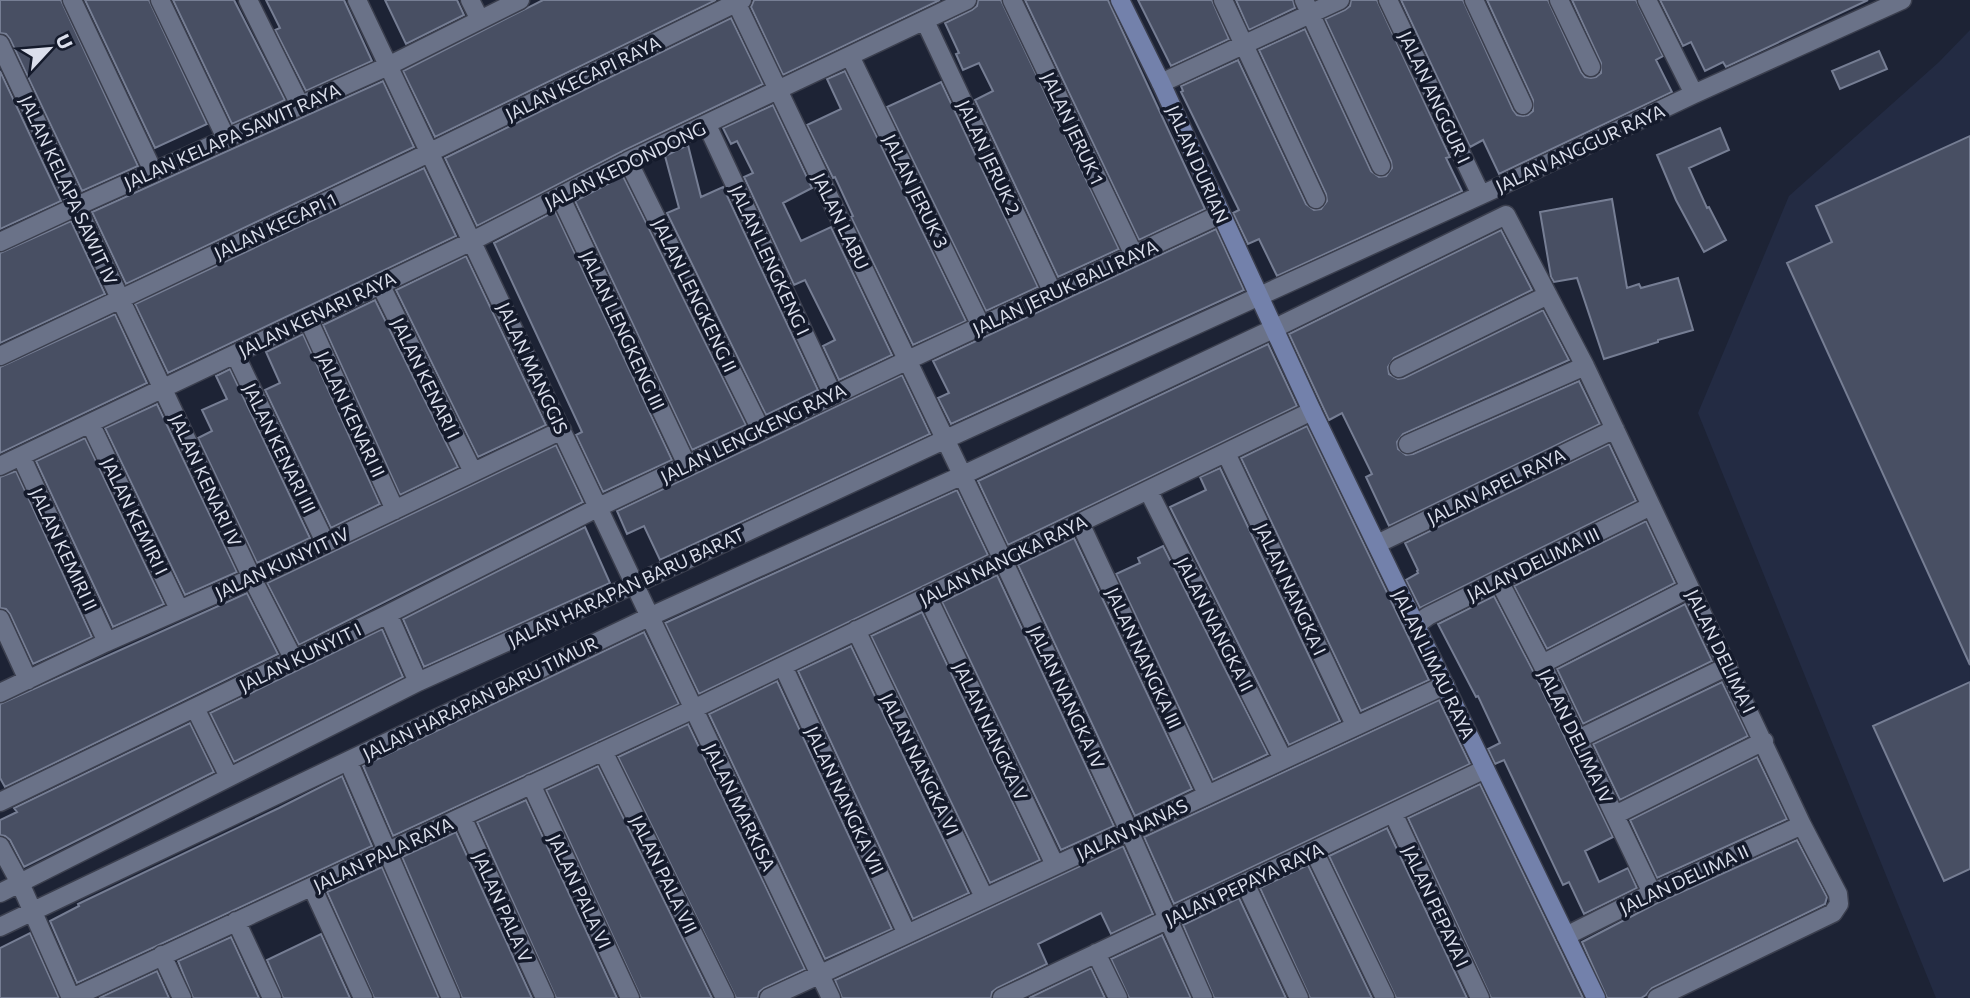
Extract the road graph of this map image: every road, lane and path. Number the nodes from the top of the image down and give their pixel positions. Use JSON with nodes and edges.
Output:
{"nodes":[{"id":1,"x":72,"y":0,"type":"edge"},
{"id":2,"x":160,"y":0,"type":"edge"},
{"id":3,"x":248,"y":0,"type":"edge"},
{"id":4,"x":357,"y":0,"type":"edge"},
{"id":5,"x":470,"y":0,"type":"edge"},
{"id":6,"x":520,"y":0,"type":"edge"},
{"id":7,"x":967,"y":0,"type":"edge"},
{"id":8,"x":1012,"y":0,"type":"edge"},
{"id":9,"x":1120,"y":0,"type":"edge"},
{"id":10,"x":1223,"y":0,"type":"edge"},
{"id":11,"x":1340,"y":0,"type":"edge"},
{"id":12,"x":1388,"y":0,"type":"edge"},
{"id":13,"x":1474,"y":0,"type":"edge"},
{"id":14,"x":1559,"y":0,"type":"edge"},
{"id":15,"x":1647,"y":0,"type":"edge"},
{"id":16,"x":1902,"y":0,"type":"edge"},
{"id":17,"x":738,"y":1,"type":"edge"},
{"id":18,"x":1307,"y":7,"type":"edge"},
{"id":19,"x":480,"y":20,"type":"junction"},
{"id":20,"x":925,"y":21,"type":"junction"},
{"id":21,"x":0,"y":44,"type":"edge"},
{"id":22,"x":1244,"y":44,"type":"junction"},
{"id":23,"x":850,"y":56,"type":"junction"},
{"id":24,"x":388,"y":66,"type":"junction"},
{"id":25,"x":1591,"y":67,"type":"dead end"},
{"id":26,"x":1161,"y":83,"type":"junction"},
{"id":27,"x":778,"y":90,"type":"junction"},
{"id":28,"x":1694,"y":94,"type":"junction"},
{"id":29,"x":300,"y":105,"type":"junction"},
{"id":30,"x":1523,"y":105,"type":"dead end"},
{"id":31,"x":707,"y":125,"type":"junction"},
{"id":32,"x":226,"y":138,"type":"junction"},
{"id":33,"x":430,"y":152,"type":"junction"},
{"id":34,"x":628,"y":161,"type":"junction"},
{"id":35,"x":1381,"y":166,"type":"dead end"},
{"id":36,"x":153,"y":171,"type":"junction"},
{"id":37,"x":1481,"y":195,"type":"junction"},
{"id":38,"x":560,"y":196,"type":"junction"},
{"id":39,"x":1316,"y":200,"type":"dead end"},
{"id":40,"x":77,"y":206,"type":"junction"},
{"id":41,"x":1221,"y":214,"type":"junction"},
{"id":42,"x":2,"y":238,"type":"edge"},
{"id":43,"x":472,"y":241,"type":"junction"},
{"id":44,"x":1134,"y":255,"type":"junction"},
{"id":45,"x":380,"y":284,"type":"junction"},
{"id":46,"x":1053,"y":293,"type":"junction"},
{"id":47,"x":1548,"y":295,"type":"junction"},
{"id":48,"x":1259,"y":297,"type":"junction"},
{"id":49,"x":121,"y":299,"type":"junction"},
{"id":50,"x":308,"y":319,"type":"junction"},
{"id":51,"x":981,"y":326,"type":"junction"},
{"id":52,"x":1273,"y":329,"type":"junction"},
{"id":53,"x":235,"y":354,"type":"junction"},
{"id":54,"x":0,"y":356,"type":"edge"},
{"id":55,"x":908,"y":359,"type":"junction"},
{"id":56,"x":1585,"y":366,"type":"junction"},
{"id":57,"x":1399,"y":368,"type":"dead end"},
{"id":58,"x":162,"y":388,"type":"junction"},
{"id":59,"x":833,"y":395,"type":"junction"},
{"id":60,"x":1312,"y":411,"type":"junction"},
{"id":61,"x":90,"y":423,"type":"junction"},
{"id":62,"x":1615,"y":429,"type":"junction"},
{"id":63,"x":562,"y":430,"type":"junction"},
{"id":64,"x":761,"y":430,"type":"junction"},
{"id":65,"x":946,"y":439,"type":"junction"},
{"id":66,"x":1408,"y":443,"type":"dead end"},
{"id":67,"x":1226,"y":453,"type":"junction"},
{"id":68,"x":20,"y":456,"type":"junction"},
{"id":69,"x":687,"y":465,"type":"junction"},
{"id":70,"x":0,"y":466,"type":"edge"},
{"id":71,"x":473,"y":472,"type":"junction"},
{"id":72,"x":963,"y":475,"type":"junction"},
{"id":73,"x":1148,"y":490,"type":"junction"},
{"id":74,"x":1651,"y":506,"type":"junction"},
{"id":75,"x":599,"y":507,"type":"junction"},
{"id":76,"x":395,"y":510,"type":"junction"},
{"id":77,"x":1080,"y":523,"type":"junction"},
{"id":78,"x":325,"y":542,"type":"junction"},
{"id":79,"x":1377,"y":544,"type":"junction"},
{"id":80,"x":1003,"y":560,"type":"junction"},
{"id":81,"x":253,"y":578,"type":"junction"},
{"id":82,"x":1499,"y":581,"type":"junction"},
{"id":83,"x":635,"y":584,"type":"junction"},
{"id":84,"x":1690,"y":588,"type":"junction"},
{"id":85,"x":928,"y":596,"type":"junction"},
{"id":86,"x":180,"y":609,"type":"junction"},
{"id":87,"x":388,"y":614,"type":"junction"},
{"id":88,"x":649,"y":617,"type":"junction"},
{"id":89,"x":0,"y":619,"type":"edge"},
{"id":90,"x":1416,"y":625,"type":"junction"},
{"id":91,"x":856,"y":630,"type":"junction"},
{"id":92,"x":107,"y":642,"type":"junction"},
{"id":93,"x":294,"y":660,"type":"junction"},
{"id":94,"x":1542,"y":664,"type":"junction"},
{"id":95,"x":783,"y":666,"type":"junction"},
{"id":96,"x":1728,"y":666,"type":"junction"},
{"id":97,"x":28,"y":680,"type":"junction"},
{"id":98,"x":418,"y":682,"type":"junction"},
{"id":99,"x":1444,"y":685,"type":"junction"},
{"id":100,"x":0,"y":693,"type":"edge"},
{"id":101,"x":195,"y":708,"type":"junction"},
{"id":102,"x":693,"y":709,"type":"junction"},
{"id":103,"x":1355,"y":725,"type":"junction"},
{"id":104,"x":1578,"y":739,"type":"junction"},
{"id":105,"x":1764,"y":741,"type":"junction"},
{"id":106,"x":603,"y":751,"type":"junction"},
{"id":107,"x":1283,"y":759,"type":"junction"},
{"id":108,"x":348,"y":761,"type":"junction"},
{"id":109,"x":1485,"y":769,"type":"junction"},
{"id":110,"x":229,"y":777,"type":"junction"},
{"id":111,"x":531,"y":784,"type":"junction"},
{"id":112,"x":1208,"y":794,"type":"junction"},
{"id":113,"x":0,"y":802,"type":"edge"},
{"id":114,"x":1393,"y":813,"type":"junction"},
{"id":115,"x":1615,"y":816,"type":"junction"},
{"id":116,"x":462,"y":817,"type":"junction"},
{"id":117,"x":1802,"y":825,"type":"junction"},
{"id":118,"x":1129,"y":831,"type":"junction"},
{"id":119,"x":0,"y":846,"type":"edge"},
{"id":120,"x":1314,"y":850,"type":"junction"},
{"id":121,"x":387,"y":851,"type":"junction"},
{"id":122,"x":1055,"y":865,"type":"junction"},
{"id":123,"x":20,"y":883,"type":"junction"},
{"id":124,"x":1245,"y":883,"type":"junction"},
{"id":125,"x":312,"y":887,"type":"junction"},
{"id":126,"x":0,"y":893,"type":"edge"},
{"id":127,"x":1652,"y":893,"type":"junction"},
{"id":128,"x":984,"y":897,"type":"junction"},
{"id":129,"x":31,"y":912,"type":"junction"},
{"id":130,"x":1168,"y":919,"type":"junction"},
{"id":131,"x":236,"y":921,"type":"junction"},
{"id":132,"x":0,"y":927,"type":"edge"},
{"id":133,"x":908,"y":934,"type":"junction"},
{"id":134,"x":1566,"y":936,"type":"junction"},
{"id":135,"x":1096,"y":953,"type":"junction"},
{"id":136,"x":162,"y":955,"type":"junction"},
{"id":137,"x":820,"y":974,"type":"junction"},
{"id":138,"x":1028,"y":992,"type":"edge"},
{"id":139,"x":71,"y":998,"type":"edge"},
{"id":140,"x":182,"y":998,"type":"edge"},
{"id":141,"x":272,"y":998,"type":"edge"},
{"id":142,"x":363,"y":998,"type":"edge"},
{"id":143,"x":451,"y":998,"type":"edge"},
{"id":144,"x":545,"y":998,"type":"edge"},
{"id":145,"x":630,"y":998,"type":"edge"},
{"id":146,"x":725,"y":998,"type":"edge"},
{"id":147,"x":769,"y":998,"type":"edge"},
{"id":148,"x":831,"y":998,"type":"edge"},
{"id":149,"x":1002,"y":998,"type":"edge"},
{"id":150,"x":1118,"y":998,"type":"edge"},
{"id":151,"x":1203,"y":998,"type":"edge"},
{"id":152,"x":1299,"y":998,"type":"edge"},
{"id":153,"x":1385,"y":998,"type":"edge"},
{"id":154,"x":1480,"y":998,"type":"edge"},
{"id":155,"x":1596,"y":998,"type":"edge"},
{"id":156,"x":1657,"y":998,"type":"edge"}],
"edges":[{"from":1,"to":36,"type":"street"},
{"from":2,"to":32,"type":"street"},
{"from":3,"to":29,"type":"street"},
{"from":4,"to":24,"type":"street","name":"JALAN MANGGIS"},
{"from":5,"to":19,"type":"street"},
{"from":6,"to":19,"type":"street","name":"JALAN KELAPA SAWIT RAYA"},
{"from":7,"to":20,"type":"street","name":"JALAN KEDONDONG"},
{"from":8,"to":44,"type":"street","name":"JALAN JERUK 1"},
{"from":9,"to":26,"type":"street","name":"JALAN DURIAN"},
{"from":10,"to":22,"type":"street"},
{"from":11,"to":18,"type":"street"},
{"from":12,"to":37,"type":"street","name":"JALAN ANGGUR I"},
{"from":13,"to":30,"type":"street"},
{"from":14,"to":25,"type":"street"},
{"from":15,"to":28,"type":"street"},
{"from":16,"to":28,"type":"street","name":"JALAN ANGGUR RAYA"},
{"from":17,"to":27,"type":"street","name":"JALAN LABU"},
{"from":17,"to":33,"type":"street","name":"JALAN KECAPI RAYA"},
{"from":18,"to":22,"type":"street"},
{"from":18,"to":35,"type":"street"},
{"from":19,"to":24,"type":"street","name":"JALAN KELAPA SAWIT RAYA"},
{"from":20,"to":23,"type":"street","name":"JALAN KEDONDONG"},
{"from":20,"to":46,"type":"street","name":"JALAN JERUK 2"},
{"from":21,"to":40,"type":"street","name":"JALAN KELAPA SAWIT IV"},
{"from":22,"to":26,"type":"street"},
{"from":22,"to":39,"type":"street"},
{"from":23,"to":27,"type":"street","name":"JALAN KEDONDONG"},
{"from":23,"to":51,"type":"street","name":"JALAN JERUK 3"},
{"from":24,"to":29,"type":"street","name":"JALAN KELAPA SAWIT RAYA"},
{"from":24,"to":33,"type":"street","name":"JALAN MANGGIS"},
{"from":26,"to":41,"type":"street","name":"JALAN DURIAN"},
{"from":27,"to":31,"type":"street","name":"JALAN KEDONDONG"},
{"from":27,"to":55,"type":"street","name":"JALAN LABU"},
{"from":28,"to":37,"type":"street","name":"JALAN ANGGUR RAYA"},
{"from":29,"to":32,"type":"street","name":"JALAN KELAPA SAWIT RAYA"},
{"from":31,"to":34,"type":"street","name":"JALAN KEDONDONG"},
{"from":31,"to":59,"type":"street","name":"JALAN LENGKENG I"},
{"from":32,"to":36,"type":"street","name":"JALAN KELAPA SAWIT RAYA"},
{"from":33,"to":43,"type":"street","name":"JALAN MANGGIS"},
{"from":33,"to":49,"type":"street","name":"JALAN KECAPI 1"},
{"from":34,"to":38,"type":"street","name":"JALAN KEDONDONG"},
{"from":34,"to":64,"type":"street","name":"JALAN LENGKENG II"},
{"from":36,"to":40,"type":"street","name":"JALAN KELAPA SAWIT RAYA"},
{"from":37,"to":48,"type":"street","name":"JALAN ANGGUR RAYA"},
{"from":38,"to":43,"type":"street","name":"JALAN KEDONDONG"},
{"from":38,"to":69,"type":"street","name":"JALAN LENGKENG III"},
{"from":40,"to":42,"type":"street","name":"JALAN KELAPA SAWIT RAYA"},
{"from":40,"to":49,"type":"street","name":"JALAN KELAPA SAWIT IV"},
{"from":41,"to":44,"type":"street","name":"JALAN JERUK BALI RAYA"},
{"from":41,"to":48,"type":"street","name":"JALAN DURIAN"},
{"from":43,"to":45,"type":"street","name":"JALAN KENARI RAYA"},
{"from":43,"to":63,"type":"street","name":"JALAN MANGGIS"},
{"from":44,"to":46,"type":"street","name":"JALAN JERUK BALI RAYA"},
{"from":45,"to":50,"type":"street","name":"JALAN KENARI RAYA"},
{"from":45,"to":71,"type":"street","name":"JALAN KENARI I"},
{"from":46,"to":51,"type":"street","name":"JALAN JERUK BALI RAYA"},
{"from":47,"to":52,"type":"street","name":"JALAN DELIMA I"},
{"from":47,"to":56,"type":"street","name":"JALAN DELIMA I"},
{"from":47,"to":57,"type":"street"},
{"from":48,"to":52,"type":"street","name":"JALAN DURIAN"},
{"from":48,"to":65,"type":"street","name":"JALAN HARAPAN BARU BARAT"},
{"from":49,"to":54,"type":"street","name":"JALAN KECAPI 1"},
{"from":49,"to":58,"type":"street","name":"JALAN KENARI IV"},
{"from":50,"to":53,"type":"street","name":"JALAN KENARI RAYA"},
{"from":50,"to":76,"type":"street","name":"JALAN KENARI II"},
{"from":51,"to":55,"type":"street","name":"JALAN JERUK BALI RAYA"},
{"from":52,"to":60,"type":"street","name":"JALAN LIMAU RAYA"},
{"from":52,"to":72,"type":"street"},
{"from":53,"to":58,"type":"street","name":"JALAN KENARI RAYA"},
{"from":53,"to":78,"type":"street","name":"JALAN KENARI III"},
{"from":55,"to":59,"type":"street","name":"JALAN LENGKENG RAYA"},
{"from":55,"to":65,"type":"street","name":"JALAN LABU"},
{"from":56,"to":62,"type":"street","name":"JALAN DELIMA I"},
{"from":56,"to":66,"type":"street"},
{"from":58,"to":61,"type":"street","name":"JALAN KENARI RAYA"},
{"from":58,"to":81,"type":"street","name":"JALAN KENARI IV"},
{"from":59,"to":64,"type":"street","name":"JALAN LENGKENG RAYA"},
{"from":60,"to":67,"type":"street","name":"JALAN NANGKA RAYA"},
{"from":60,"to":79,"type":"street","name":"JALAN LIMAU RAYA"},
{"from":61,"to":68,"type":"street","name":"JALAN KENARI RAYA"},
{"from":61,"to":86,"type":"street","name":"JALAN KEMIRI I"},
{"from":62,"to":74,"type":"street","name":"JALAN DELIMA I"},
{"from":62,"to":79,"type":"street","name":"JALAN APEL RAYA"},
{"from":63,"to":71,"type":"street","name":"JALAN KUNYIT IV"},
{"from":63,"to":75,"type":"street","name":"JALAN MANGGIS"},
{"from":64,"to":69,"type":"street","name":"JALAN LENGKENG RAYA"},
{"from":65,"to":72,"type":"street","name":"JALAN LABU"},
{"from":65,"to":83,"type":"street","name":"JALAN HARAPAN BARU BARAT"},
{"from":67,"to":73,"type":"street","name":"JALAN NANGKA RAYA"},
{"from":67,"to":103,"type":"street","name":"JALAN NANGKA I"},
{"from":68,"to":70,"type":"street","name":"JALAN KENARI RAYA"},
{"from":68,"to":92,"type":"street","name":"JALAN KEMIRI II"},
{"from":69,"to":75,"type":"street","name":"JALAN LENGKENG RAYA"},
{"from":71,"to":76,"type":"street","name":"JALAN KUNYIT IV"},
{"from":72,"to":80,"type":"street","name":"JALAN NANGKA IV"},
{"from":72,"to":88,"type":"street","name":"JALAN HARAPAN BARU TIMUR"},
{"from":73,"to":77,"type":"street","name":"JALAN NANGKA RAYA"},
{"from":73,"to":107,"type":"street","name":"JALAN NANGKA II"},
{"from":74,"to":82,"type":"street","name":"JALAN DELIMA III"},
{"from":74,"to":84,"type":"street","name":"JALAN DELIMA I"},
{"from":75,"to":83,"type":"street","name":"JALAN MANGGIS"},
{"from":75,"to":87,"type":"street","name":"JALAN KUNYIT I"},
{"from":76,"to":78,"type":"street","name":"JALAN KUNYIT IV"},
{"from":77,"to":80,"type":"street","name":"JALAN NANGKA RAYA"},
{"from":77,"to":112,"type":"street","name":"JALAN NANGKA III"},
{"from":78,"to":81,"type":"street","name":"JALAN KUNYIT IV"},
{"from":79,"to":90,"type":"street","name":"JALAN LIMAU RAYA"},
{"from":80,"to":85,"type":"street","name":"JALAN NANGKA RAYA"},
{"from":80,"to":118,"type":"street","name":"JALAN NANGKA IV"},
{"from":81,"to":86,"type":"street","name":"JALAN KUNYIT IV"},
{"from":81,"to":93,"type":"street","name":"JALAN KENARI IV"},
{"from":82,"to":90,"type":"street","name":"JALAN DELIMA III"},
{"from":82,"to":94,"type":"street","name":"JALAN DELIMA IV"},
{"from":83,"to":88,"type":"street","name":"JALAN MANGGIS"},
{"from":83,"to":98,"type":"street","name":"JALAN HARAPAN BARU BARAT"},
{"from":84,"to":94,"type":"street"},
{"from":84,"to":96,"type":"street","name":"JALAN DELIMA I"},
{"from":85,"to":91,"type":"street","name":"JALAN NANGKA RAYA"},
{"from":85,"to":122,"type":"street","name":"JALAN NANGKA V"},
{"from":86,"to":92,"type":"street","name":"JALAN KUNYIT IV"},
{"from":87,"to":93,"type":"street","name":"JALAN KUNYIT I"},
{"from":87,"to":98,"type":"street"},
{"from":88,"to":102,"type":"street","name":"JALAN MARKISA"},
{"from":88,"to":108,"type":"street","name":"JALAN HARAPAN BARU TIMUR"},
{"from":89,"to":97,"type":"street"},
{"from":90,"to":99,"type":"street","name":"JALAN LIMAU RAYA"},
{"from":91,"to":95,"type":"street","name":"JALAN NANGKA RAYA"},
{"from":91,"to":128,"type":"street","name":"JALAN NANGKA VI"},
{"from":92,"to":97,"type":"street","name":"JALAN KUNYIT IV"},
{"from":93,"to":101,"type":"street","name":"JALAN KUNYIT I"},
{"from":94,"to":104,"type":"street","name":"JALAN DELIMA IV"},
{"from":95,"to":102,"type":"street","name":"JALAN NANGKA RAYA"},
{"from":95,"to":133,"type":"street","name":"JALAN NANGKA VII"},
{"from":96,"to":104,"type":"street"},
{"from":96,"to":105,"type":"street","name":"JALAN DELIMA I"},
{"from":97,"to":100,"type":"street","name":"JALAN KUNYIT IV"},
{"from":98,"to":110,"type":"street","name":"JALAN HARAPAN BARU BARAT"},
{"from":99,"to":103,"type":"street","name":"JALAN NANAS"},
{"from":99,"to":109,"type":"street","name":"JALAN LIMAU RAYA"},
{"from":101,"to":110,"type":"street"},
{"from":101,"to":113,"type":"street","name":"JALAN KUNYIT I"},
{"from":102,"to":106,"type":"street","name":"JALAN PALA RAYA"},
{"from":102,"to":137,"type":"street","name":"JALAN MARKISA"},
{"from":103,"to":107,"type":"street","name":"JALAN NANAS"},
{"from":104,"to":115,"type":"street","name":"JALAN DELIMA IV"},
{"from":105,"to":115,"type":"street"},
{"from":105,"to":117,"type":"street","name":"JALAN DELIMA I"},
{"from":106,"to":111,"type":"street","name":"JALAN PALA RAYA"},
{"from":106,"to":146,"type":"street","name":"JALAN PALA VII"},
{"from":107,"to":112,"type":"street","name":"JALAN NANAS"},
{"from":108,"to":121,"type":"street"},
{"from":108,"to":129,"type":"street","name":"JALAN HARAPAN BARU TIMUR"},
{"from":109,"to":114,"type":"street","name":"JALAN PEPAYA RAYA"},
{"from":109,"to":134,"type":"street","name":"JALAN LIMAU RAYA"},
{"from":110,"to":123,"type":"street","name":"JALAN HARAPAN BARU BARAT"},
{"from":111,"to":116,"type":"street","name":"JALAN PALA RAYA"},
{"from":111,"to":145,"type":"street","name":"JALAN PALA VI"},
{"from":112,"to":118,"type":"street","name":"JALAN NANAS"},
{"from":114,"to":120,"type":"street","name":"JALAN PEPAYA RAYA"},
{"from":114,"to":154,"type":"street","name":"JALAN PEPAYA I"},
{"from":115,"to":127,"type":"street","name":"JALAN DELIMA IV"},
{"from":116,"to":121,"type":"street","name":"JALAN PALA RAYA"},
{"from":116,"to":144,"type":"street","name":"JALAN PALA V"},
{"from":117,"to":127,"type":"street","name":"JALAN DELIMA II"},
{"from":117,"to":156,"type":"street","name":"JALAN DELIMA I"},
{"from":118,"to":122,"type":"street","name":"JALAN NANAS"},
{"from":118,"to":130,"type":"street","name":"JALAN NANGKA IV"},
{"from":119,"to":123,"type":"street"},
{"from":120,"to":124,"type":"street","name":"JALAN PEPAYA RAYA"},
{"from":120,"to":153,"type":"street"},
{"from":121,"to":125,"type":"street","name":"JALAN PALA RAYA"},
{"from":121,"to":143,"type":"street"},
{"from":122,"to":128,"type":"street","name":"JALAN NANAS"},
{"from":123,"to":126,"type":"street","name":"JALAN HARAPAN BARU BARAT"},
{"from":123,"to":129,"type":"street"},
{"from":124,"to":130,"type":"street","name":"JALAN PEPAYA RAYA"},
{"from":124,"to":152,"type":"street"},
{"from":125,"to":131,"type":"street","name":"JALAN PALA RAYA"},
{"from":125,"to":142,"type":"street"},
{"from":127,"to":134,"type":"street","name":"JALAN DELIMA II"},
{"from":128,"to":133,"type":"street","name":"JALAN NANAS"},
{"from":129,"to":132,"type":"street","name":"JALAN HARAPAN BARU TIMUR"},
{"from":129,"to":139,"type":"street"},
{"from":130,"to":135,"type":"street","name":"JALAN PEPAYA RAYA"},
{"from":130,"to":151,"type":"street","name":"JALAN NANGKA IV"},
{"from":131,"to":136,"type":"street","name":"JALAN PALA RAYA"},
{"from":131,"to":141,"type":"street"},
{"from":133,"to":137,"type":"street","name":"JALAN NANAS"},
{"from":134,"to":155,"type":"street","name":"JALAN LIMAU RAYA"},
{"from":135,"to":138,"type":"street","name":"JALAN PEPAYA RAYA"},
{"from":135,"to":150,"type":"street"},
{"from":136,"to":139,"type":"street","name":"JALAN PALA RAYA"},
{"from":136,"to":140,"type":"street"},
{"from":137,"to":147,"type":"street","name":"JALAN NANAS"},
{"from":137,"to":148,"type":"street","name":"JALAN MARKISA"},
{"from":138,"to":149,"type":"street","name":"JALAN PEPAYA RAYA"}]}
